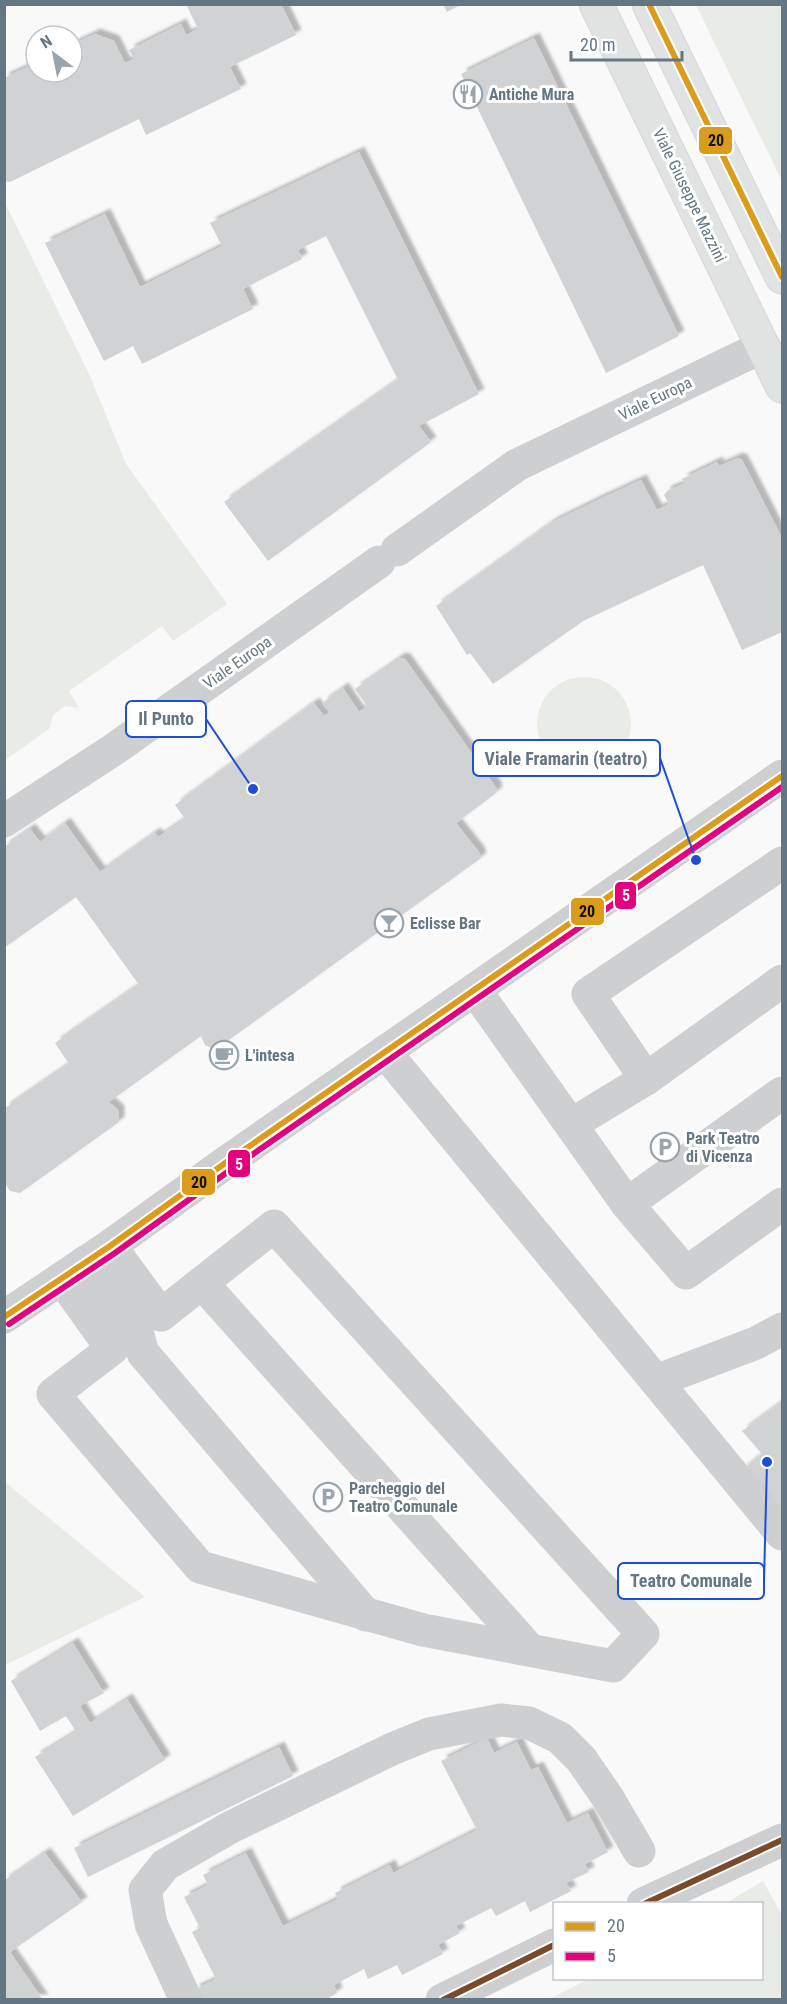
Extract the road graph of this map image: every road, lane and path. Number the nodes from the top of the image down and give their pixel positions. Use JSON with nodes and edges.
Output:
{"nodes":[{"id":1,"x":596,"y":4,"type":"edge"},
{"id":2,"x":649,"y":4,"type":"edge"},
{"id":3,"x":783,"y":277,"type":"edge"},
{"id":4,"x":764,"y":346,"type":"junction"},
{"id":5,"x":783,"y":386,"type":"edge"},
{"id":6,"x":783,"y":776,"type":"edge"},
{"id":7,"x":4,"y":821,"type":"edge"},
{"id":8,"x":783,"y":863,"type":"edge"},
{"id":9,"x":783,"y":981,"type":"edge"},
{"id":10,"x":475,"y":990,"type":"junction"},
{"id":11,"x":385,"y":1052,"type":"junction"},
{"id":12,"x":646,"y":1079,"type":"junction"},
{"id":13,"x":783,"y":1094,"type":"edge"},
{"id":14,"x":572,"y":1124,"type":"junction"},
{"id":15,"x":627,"y":1204,"type":"junction"},
{"id":16,"x":783,"y":1204,"type":"edge"},
{"id":17,"x":85,"y":1263,"type":"junction"},
{"id":18,"x":202,"y":1282,"type":"junction"},
{"id":19,"x":4,"y":1317,"type":"edge"},
{"id":20,"x":783,"y":1329,"type":"edge"},
{"id":21,"x":656,"y":1381,"type":"junction"},
{"id":22,"x":783,"y":1534,"type":"edge"},
{"id":23,"x":366,"y":1615,"type":"junction"},
{"id":24,"x":530,"y":1650,"type":"junction"},
{"id":25,"x":783,"y":1840,"type":"edge"},
{"id":26,"x":639,"y":1851,"type":"dead end"},
{"id":27,"x":647,"y":1902,"type":"edge"},
{"id":28,"x":553,"y":1946,"type":"edge"},
{"id":29,"x":186,"y":2000,"type":"edge"},
{"id":30,"x":442,"y":2000,"type":"edge"}],
"edges":[{"from":1,"to":4,"type":"main road","name":"Viale Giuseppe Mazzini"},
{"from":2,"to":3,"type":"main road"},
{"from":4,"to":5,"type":"main road","name":"Viale Giuseppe Mazzini"},
{"from":4,"to":7,"type":"street","name":"Viale Europa"},
{"from":6,"to":10,"type":"street"},
{"from":8,"to":12,"type":"street"},
{"from":9,"to":12,"type":"street"},
{"from":10,"to":11,"type":"street"},
{"from":10,"to":14,"type":"street"},
{"from":11,"to":17,"type":"street"},
{"from":11,"to":21,"type":"street"},
{"from":12,"to":14,"type":"street"},
{"from":13,"to":15,"type":"street"},
{"from":14,"to":15,"type":"street"},
{"from":15,"to":16,"type":"street"},
{"from":17,"to":18,"type":"street"},
{"from":17,"to":19,"type":"street"},
{"from":17,"to":23,"type":"street"},
{"from":17,"to":23,"type":"street"},
{"from":18,"to":24,"type":"street"},
{"from":18,"to":24,"type":"street"},
{"from":20,"to":21,"type":"street"},
{"from":21,"to":22,"type":"street"},
{"from":23,"to":24,"type":"street"},
{"from":25,"to":27,"type":"street"},
{"from":26,"to":29,"type":"street"},
{"from":28,"to":30,"type":"street"}]}
